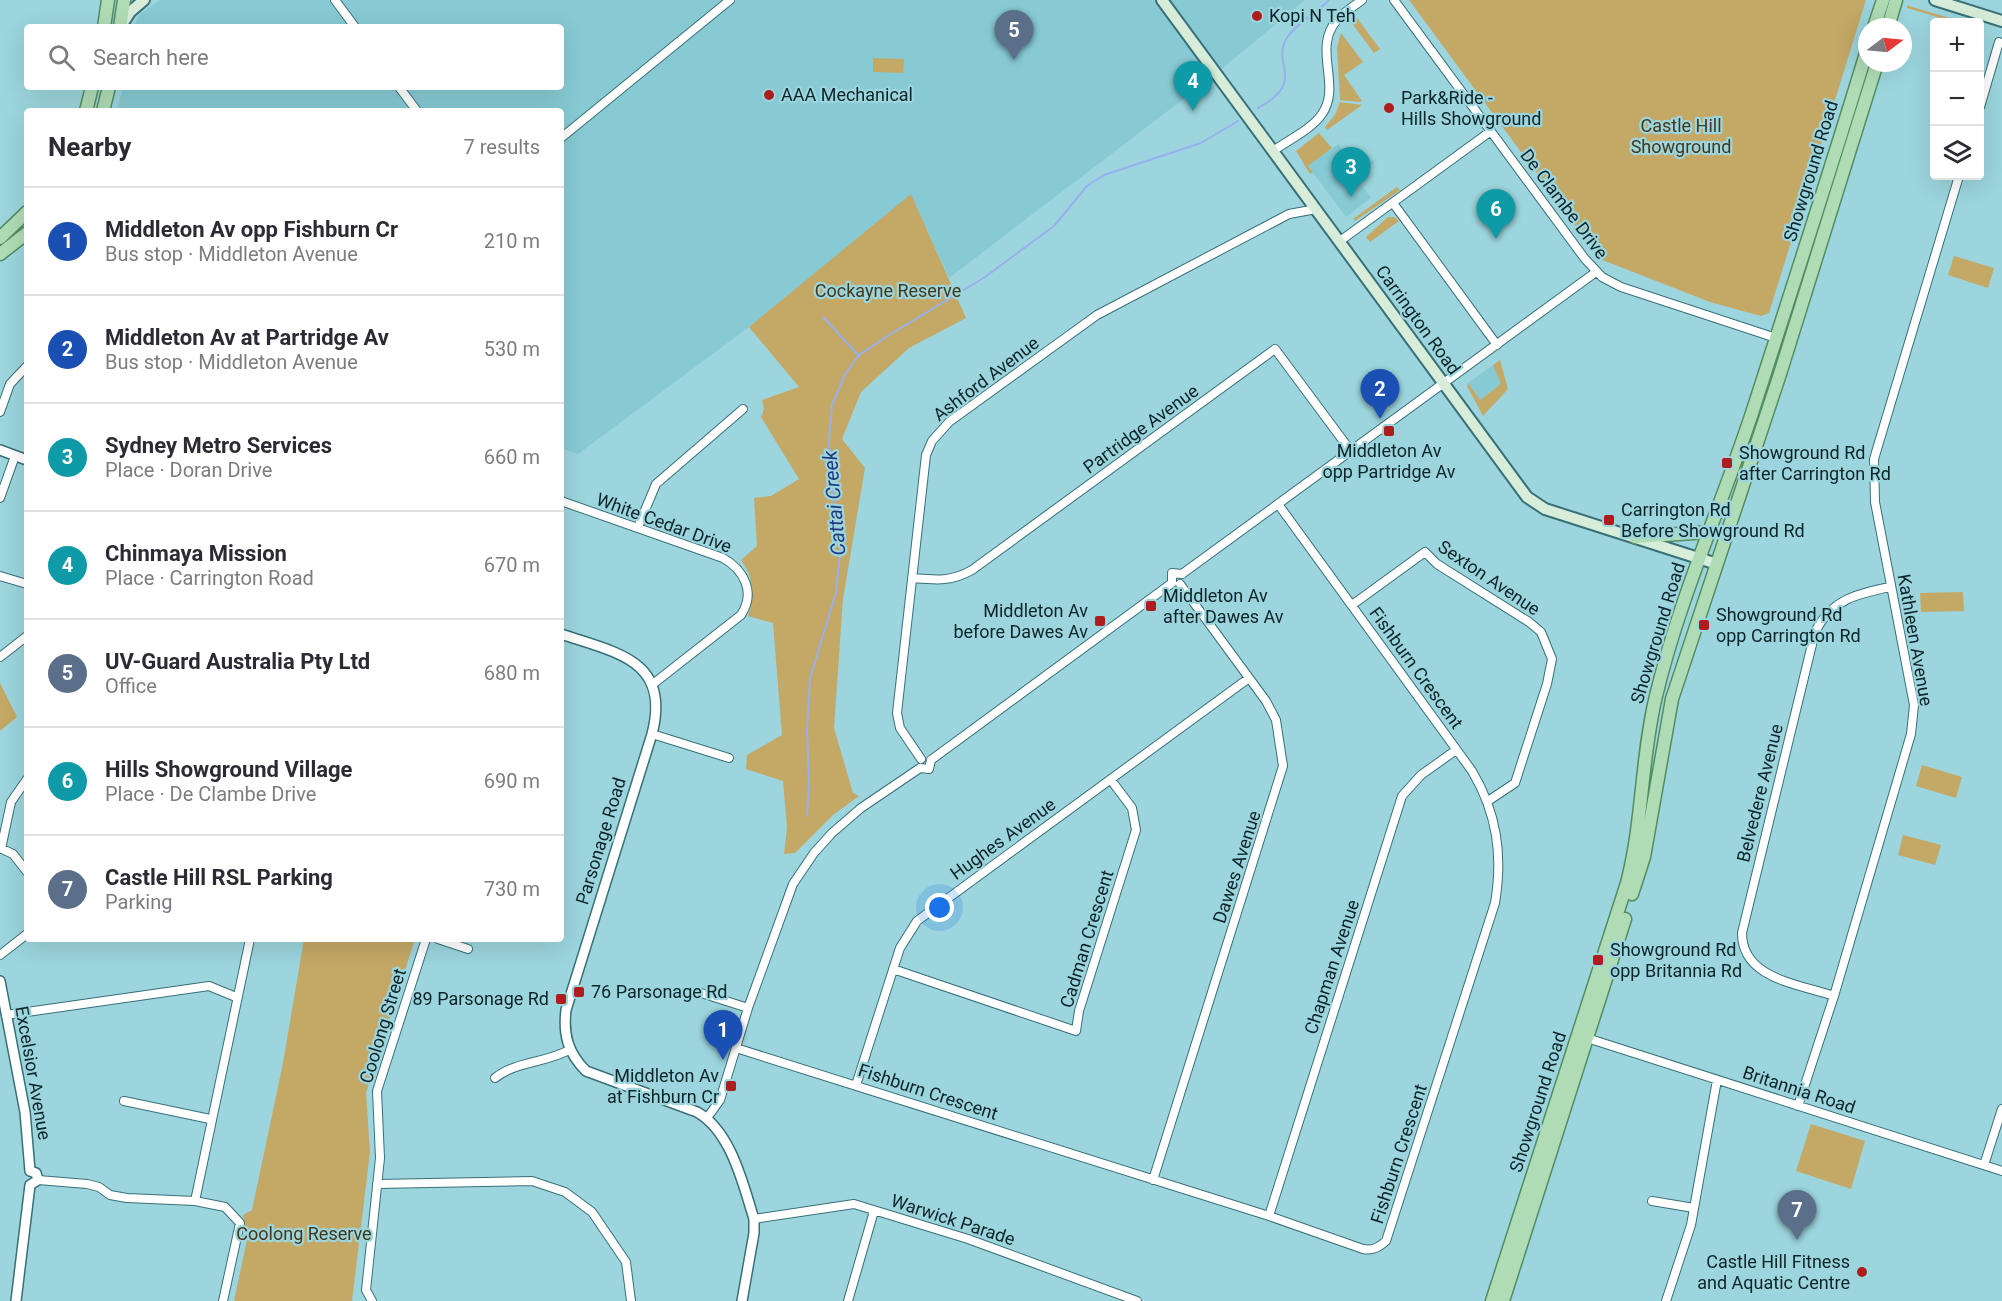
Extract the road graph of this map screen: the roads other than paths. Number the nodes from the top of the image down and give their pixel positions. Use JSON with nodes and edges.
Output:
{"nodes":[{"id":1,"x":108,"y":0,"type":"edge"},
{"id":2,"x":124,"y":0,"type":"edge"},
{"id":3,"x":144,"y":0,"type":"edge"},
{"id":4,"x":335,"y":0,"type":"edge"},
{"id":5,"x":730,"y":0,"type":"edge"},
{"id":6,"x":1162,"y":0,"type":"edge"},
{"id":7,"x":1362,"y":0,"type":"edge"},
{"id":8,"x":1394,"y":0,"type":"edge"},
{"id":9,"x":1883,"y":0,"type":"edge"},
{"id":10,"x":1896,"y":0,"type":"edge"},
{"id":11,"x":1936,"y":0,"type":"edge"},
{"id":12,"x":1877,"y":18,"type":"edge"},
{"id":13,"x":1891,"y":18,"type":"edge"},
{"id":14,"x":2002,"y":21,"type":"edge"},
{"id":15,"x":104,"y":24,"type":"edge"},
{"id":16,"x":120,"y":24,"type":"edge"},
{"id":17,"x":122,"y":24,"type":"edge"},
{"id":18,"x":353,"y":24,"type":"edge"},
{"id":19,"x":1991,"y":36,"type":"dead end"},
{"id":20,"x":2001,"y":42,"type":"edge"},
{"id":21,"x":1860,"y":72,"type":"edge"},
{"id":22,"x":1874,"y":72,"type":"edge"},
{"id":23,"x":91,"y":90,"type":"edge"},
{"id":24,"x":108,"y":90,"type":"edge"},
{"id":25,"x":401,"y":90,"type":"edge"},
{"id":26,"x":1984,"y":95,"type":"edge"},
{"id":27,"x":87,"y":108,"type":"edge"},
{"id":28,"x":104,"y":108,"type":"edge"},
{"id":29,"x":415,"y":108,"type":"edge"},
{"id":30,"x":1491,"y":131,"type":"junction"},
{"id":31,"x":564,"y":136,"type":"edge"},
{"id":32,"x":1273,"y":151,"type":"junction"},
{"id":33,"x":1958,"y":180,"type":"edge"},
{"id":34,"x":1393,"y":203,"type":"junction"},
{"id":35,"x":1316,"y":209,"type":"junction"},
{"id":36,"x":24,"y":215,"type":"edge"},
{"id":37,"x":24,"y":235,"type":"edge"},
{"id":38,"x":0,"y":238,"type":"edge"},
{"id":39,"x":1340,"y":241,"type":"junction"},
{"id":40,"x":0,"y":254,"type":"edge"},
{"id":41,"x":1596,"y":272,"type":"junction"},
{"id":42,"x":1776,"y":338,"type":"junction"},
{"id":43,"x":1790,"y":342,"type":"junction"},
{"id":44,"x":1497,"y":345,"type":"junction"},
{"id":45,"x":24,"y":369,"type":"edge"},
{"id":46,"x":1444,"y":383,"type":"junction"},
{"id":47,"x":743,"y":409,"type":"dead end"},
{"id":48,"x":0,"y":412,"type":"edge"},
{"id":49,"x":0,"y":450,"type":"edge"},
{"id":50,"x":1350,"y":450,"type":"junction"},
{"id":51,"x":15,"y":456,"type":"junction"},
{"id":52,"x":24,"y":459,"type":"edge"},
{"id":53,"x":0,"y":498,"type":"edge"},
{"id":54,"x":564,"y":502,"type":"edge"},
{"id":55,"x":1278,"y":504,"type":"junction"},
{"id":56,"x":638,"y":527,"type":"junction"},
{"id":57,"x":1708,"y":532,"type":"junction"},
{"id":58,"x":1635,"y":537,"type":"junction"},
{"id":59,"x":1699,"y":558,"type":"junction"},
{"id":60,"x":1717,"y":564,"type":"junction"},
{"id":61,"x":0,"y":576,"type":"edge"},
{"id":62,"x":912,"y":578,"type":"junction"},
{"id":63,"x":24,"y":583,"type":"edge"},
{"id":64,"x":1176,"y":584,"type":"junction"},
{"id":65,"x":1890,"y":587,"type":"junction"},
{"id":66,"x":1352,"y":605,"type":"junction"},
{"id":67,"x":564,"y":635,"type":"edge"},
{"id":68,"x":24,"y":638,"type":"edge"},
{"id":69,"x":0,"y":657,"type":"edge"},
{"id":70,"x":1249,"y":678,"type":"junction"},
{"id":71,"x":652,"y":684,"type":"junction"},
{"id":72,"x":652,"y":734,"type":"junction"},
{"id":73,"x":1456,"y":750,"type":"junction"},
{"id":74,"x":729,"y":758,"type":"dead end"},
{"id":75,"x":921,"y":759,"type":"junction"},
{"id":76,"x":931,"y":760,"type":"junction"},
{"id":77,"x":920,"y":768,"type":"junction"},
{"id":78,"x":1111,"y":780,"type":"junction"},
{"id":79,"x":24,"y":783,"type":"edge"},
{"id":80,"x":1488,"y":801,"type":"junction"},
{"id":81,"x":0,"y":848,"type":"edge"},
{"id":82,"x":24,"y":868,"type":"edge"},
{"id":83,"x":24,"y":936,"type":"edge"},
{"id":84,"x":249,"y":942,"type":"edge"},
{"id":85,"x":425,"y":942,"type":"edge"},
{"id":86,"x":447,"y":942,"type":"edge"},
{"id":87,"x":468,"y":949,"type":"dead end"},
{"id":88,"x":0,"y":955,"type":"edge"},
{"id":89,"x":893,"y":969,"type":"junction"},
{"id":90,"x":0,"y":981,"type":"edge"},
{"id":91,"x":698,"y":992,"type":"dead end"},
{"id":92,"x":1834,"y":996,"type":"junction"},
{"id":93,"x":236,"y":997,"type":"junction"},
{"id":94,"x":748,"y":1008,"type":"junction"},
{"id":95,"x":6,"y":1015,"type":"junction"},
{"id":96,"x":1587,"y":1038,"type":"junction"},
{"id":97,"x":736,"y":1048,"type":"junction"},
{"id":98,"x":570,"y":1050,"type":"junction"},
{"id":99,"x":495,"y":1077,"type":"dead end"},
{"id":100,"x":1717,"y":1080,"type":"junction"},
{"id":101,"x":856,"y":1085,"type":"junction"},
{"id":102,"x":124,"y":1101,"type":"dead end"},
{"id":103,"x":1798,"y":1106,"type":"junction"},
{"id":104,"x":2002,"y":1109,"type":"edge"},
{"id":105,"x":707,"y":1118,"type":"junction"},
{"id":106,"x":210,"y":1119,"type":"junction"},
{"id":107,"x":1984,"y":1165,"type":"junction"},
{"id":108,"x":2002,"y":1171,"type":"edge"},
{"id":109,"x":1153,"y":1180,"type":"junction"},
{"id":110,"x":34,"y":1182,"type":"junction"},
{"id":111,"x":377,"y":1184,"type":"junction"},
{"id":112,"x":195,"y":1201,"type":"junction"},
{"id":113,"x":1652,"y":1201,"type":"dead end"},
{"id":114,"x":1694,"y":1208,"type":"junction"},
{"id":115,"x":874,"y":1211,"type":"junction"},
{"id":116,"x":1269,"y":1216,"type":"junction"},
{"id":117,"x":754,"y":1219,"type":"junction"},
{"id":118,"x":16,"y":1301,"type":"edge"},
{"id":119,"x":223,"y":1301,"type":"edge"},
{"id":120,"x":372,"y":1301,"type":"edge"},
{"id":121,"x":631,"y":1301,"type":"edge"},
{"id":122,"x":736,"y":1301,"type":"edge"},
{"id":123,"x":742,"y":1301,"type":"edge"},
{"id":124,"x":848,"y":1301,"type":"edge"},
{"id":125,"x":1137,"y":1301,"type":"edge"},
{"id":126,"x":1492,"y":1301,"type":"edge"},
{"id":127,"x":1503,"y":1301,"type":"edge"},
{"id":128,"x":1666,"y":1301,"type":"edge"}],
"edges":[{"from":1,"to":15,"type":"main road"},
{"from":2,"to":16,"type":"main road"},
{"from":3,"to":17,"type":"main road"},
{"from":4,"to":18,"type":"street"},
{"from":5,"to":31,"type":"street"},
{"from":6,"to":32,"type":"main road","name":"Carrington Road"},
{"from":7,"to":32,"type":"street"},
{"from":8,"to":30,"type":"street","name":"De Clambe Drive"},
{"from":9,"to":12,"type":"main road"},
{"from":10,"to":13,"type":"main road"},
{"from":11,"to":14,"type":"main road"},
{"from":19,"to":20,"type":"street"},
{"from":20,"to":26,"type":"street"},
{"from":21,"to":42,"type":"main road","name":"Showground Road"},
{"from":22,"to":43,"type":"main road","name":"Showground Road"},
{"from":23,"to":27,"type":"main road"},
{"from":24,"to":28,"type":"main road"},
{"from":25,"to":29,"type":"street"},
{"from":30,"to":34,"type":"street"},
{"from":30,"to":41,"type":"street","name":"De Clambe Drive"},
{"from":32,"to":35,"type":"main road","name":"Carrington Road"},
{"from":33,"to":65,"type":"street","name":"Kathleen Avenue"},
{"from":34,"to":39,"type":"street"},
{"from":34,"to":44,"type":"street"},
{"from":35,"to":39,"type":"main road","name":"Carrington Road"},
{"from":35,"to":62,"type":"street","name":"Ashford Avenue"},
{"from":36,"to":38,"type":"main road"},
{"from":37,"to":40,"type":"main road"},
{"from":39,"to":46,"type":"main road","name":"Carrington Road"},
{"from":41,"to":42,"type":"street","name":"De Clambe Drive"},
{"from":41,"to":44,"type":"street"},
{"from":42,"to":43,"type":"main road"},
{"from":42,"to":57,"type":"main road","name":"Showground Road"},
{"from":43,"to":60,"type":"main road","name":"Showground Road"},
{"from":44,"to":46,"type":"street"},
{"from":45,"to":48,"type":"street"},
{"from":46,"to":50,"type":"street"},
{"from":46,"to":58,"type":"main road","name":"Carrington Road"},
{"from":47,"to":56,"type":"street"},
{"from":49,"to":51,"type":"street"},
{"from":50,"to":55,"type":"street"},
{"from":50,"to":62,"type":"street","name":"Partridge Avenue"},
{"from":51,"to":52,"type":"street"},
{"from":51,"to":53,"type":"street"},
{"from":54,"to":56,"type":"street","name":"White Cedar Drive"},
{"from":55,"to":64,"type":"street"},
{"from":55,"to":66,"type":"street","name":"Fishburn Crescent"},
{"from":56,"to":71,"type":"street","name":"White Cedar Drive"},
{"from":57,"to":58,"type":"main road"},
{"from":57,"to":59,"type":"main road","name":"Showground Road"},
{"from":58,"to":59,"type":"main road","name":"Carrington Road"},
{"from":59,"to":60,"type":"main road","name":"Carrington Road"},
{"from":59,"to":126,"type":"main road","name":"Showground Road"},
{"from":60,"to":96,"type":"main road","name":"Showground Road"},
{"from":61,"to":63,"type":"street"},
{"from":62,"to":75,"type":"street","name":"Ashford Avenue"},
{"from":64,"to":70,"type":"street","name":"Dawes Avenue"},
{"from":64,"to":76,"type":"street"},
{"from":65,"to":92,"type":"street","name":"Kathleen Avenue"},
{"from":65,"to":92,"type":"street","name":"Belvedere Avenue"},
{"from":66,"to":73,"type":"street","name":"Fishburn Crescent"},
{"from":66,"to":80,"type":"street","name":"Sexton Avenue"},
{"from":67,"to":71,"type":"street"},
{"from":68,"to":69,"type":"street"},
{"from":70,"to":78,"type":"street","name":"Hughes Avenue"},
{"from":70,"to":109,"type":"street","name":"Dawes Avenue"},
{"from":71,"to":72,"type":"street","name":"Parsonage Road"},
{"from":72,"to":74,"type":"street"},
{"from":72,"to":98,"type":"street","name":"Parsonage Road"},
{"from":73,"to":80,"type":"street","name":"Fishburn Crescent"},
{"from":73,"to":116,"type":"street","name":"Chapman Avenue"},
{"from":75,"to":76,"type":"street"},
{"from":75,"to":77,"type":"street"},
{"from":76,"to":77,"type":"street"},
{"from":77,"to":94,"type":"street"},
{"from":78,"to":89,"type":"street","name":"Hughes Avenue"},
{"from":78,"to":89,"type":"street","name":"Cadman Crescent"},
{"from":79,"to":81,"type":"street"},
{"from":80,"to":116,"type":"street","name":"Fishburn Crescent"},
{"from":81,"to":82,"type":"street"},
{"from":83,"to":88,"type":"street"},
{"from":84,"to":93,"type":"street"},
{"from":85,"to":111,"type":"street","name":"Coolong Street"},
{"from":86,"to":87,"type":"street"},
{"from":89,"to":101,"type":"street","name":"Hughes Avenue"},
{"from":90,"to":95,"type":"street","name":"Excelsior Avenue"},
{"from":91,"to":94,"type":"street"},
{"from":92,"to":103,"type":"street","name":"Kathleen Avenue"},
{"from":93,"to":95,"type":"street"},
{"from":93,"to":106,"type":"street"},
{"from":94,"to":97,"type":"street"},
{"from":95,"to":110,"type":"street","name":"Excelsior Avenue"},
{"from":96,"to":100,"type":"street","name":"Britannia Road"},
{"from":96,"to":127,"type":"main road","name":"Showground Road"},
{"from":97,"to":101,"type":"street","name":"Fishburn Crescent"},
{"from":97,"to":105,"type":"street"},
{"from":98,"to":99,"type":"street"},
{"from":98,"to":105,"type":"street"},
{"from":100,"to":103,"type":"street","name":"Britannia Road"},
{"from":100,"to":114,"type":"street"},
{"from":101,"to":109,"type":"street","name":"Fishburn Crescent"},
{"from":102,"to":106,"type":"street"},
{"from":103,"to":107,"type":"street","name":"Britannia Road"},
{"from":104,"to":107,"type":"street"},
{"from":105,"to":117,"type":"street"},
{"from":106,"to":112,"type":"street"},
{"from":107,"to":108,"type":"street","name":"Britannia Road"},
{"from":109,"to":116,"type":"street","name":"Fishburn Crescent"},
{"from":110,"to":112,"type":"street"},
{"from":110,"to":118,"type":"street"},
{"from":111,"to":120,"type":"street","name":"Coolong Street"},
{"from":111,"to":121,"type":"street"},
{"from":112,"to":119,"type":"street"},
{"from":113,"to":114,"type":"street"},
{"from":114,"to":128,"type":"street"},
{"from":115,"to":117,"type":"street","name":"Warwick Parade"},
{"from":115,"to":124,"type":"street"},
{"from":115,"to":125,"type":"street","name":"Warwick Parade"},
{"from":117,"to":123,"type":"street"},
{"from":122,"to":123,"type":"street"}]}
